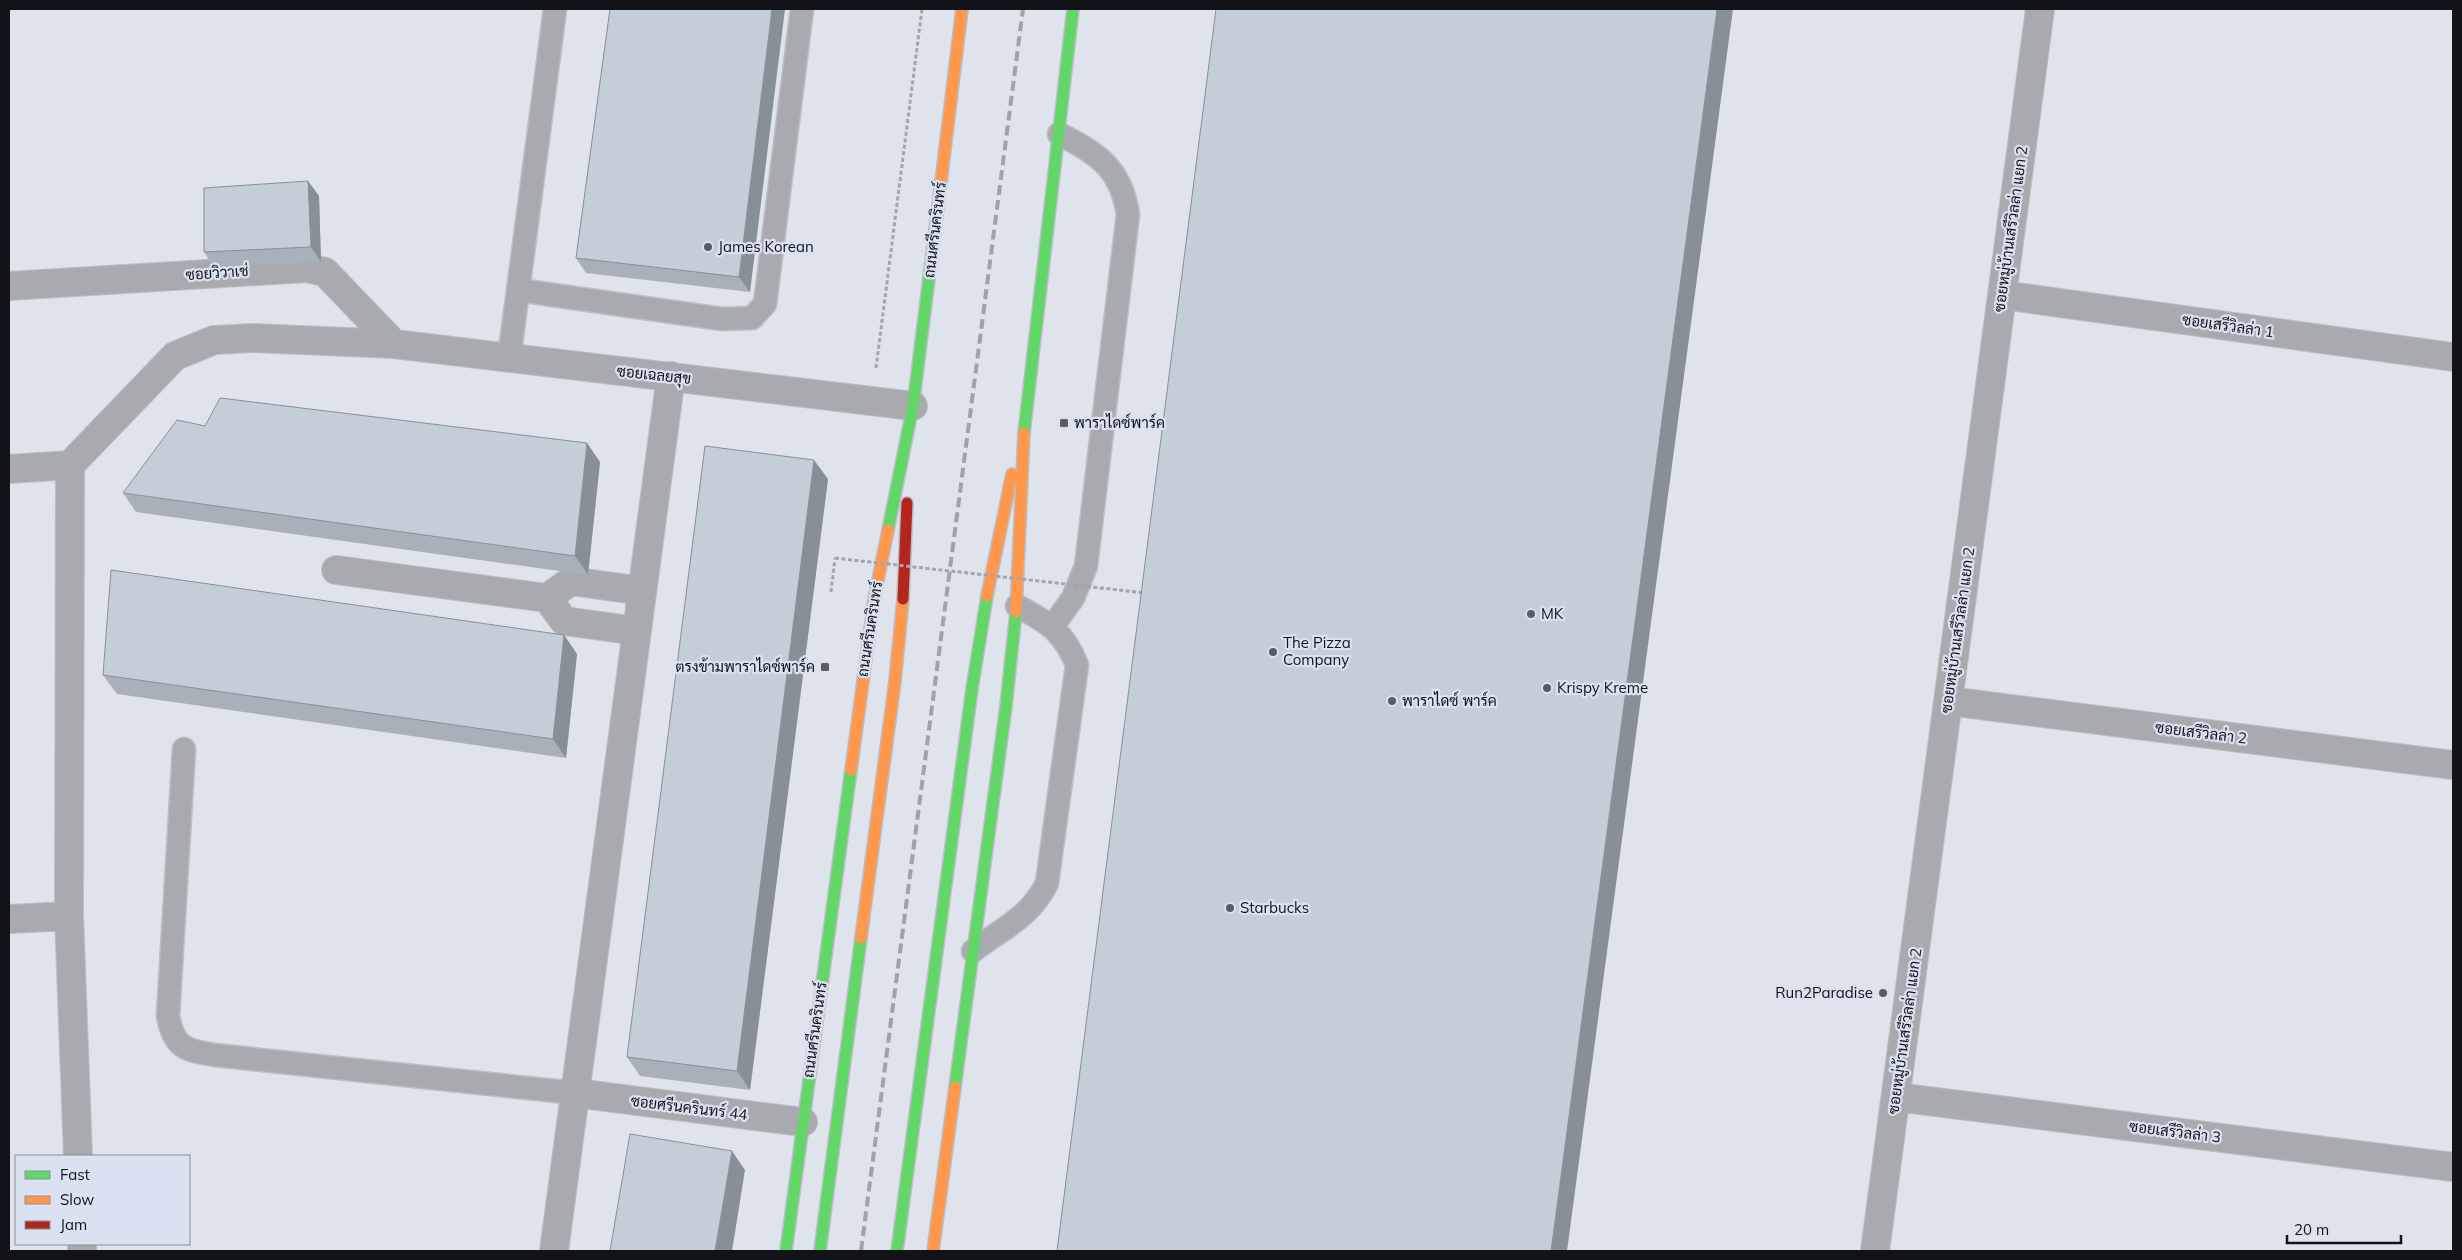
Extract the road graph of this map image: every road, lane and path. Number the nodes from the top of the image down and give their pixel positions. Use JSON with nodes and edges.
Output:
{"nodes":[{"id":1,"x":555,"y":9,"type":"edge"},
{"id":2,"x":802,"y":9,"type":"edge"},
{"id":3,"x":922,"y":9,"type":"edge"},
{"id":4,"x":962,"y":9,"type":"edge"},
{"id":5,"x":1073,"y":9,"type":"edge"},
{"id":6,"x":2040,"y":9,"type":"edge"},
{"id":7,"x":1059,"y":134,"type":"junction"},
{"id":8,"x":9,"y":286,"type":"edge"},
{"id":9,"x":518,"y":290,"type":"junction"},
{"id":10,"x":2002,"y":295,"type":"junction"},
{"id":11,"x":394,"y":344,"type":"junction"},
{"id":12,"x":2453,"y":357,"type":"edge"},
{"id":13,"x":509,"y":359,"type":"junction"},
{"id":14,"x":671,"y":376,"type":"junction"},
{"id":15,"x":872,"y":400,"type":"junction"},
{"id":16,"x":913,"y":406,"type":"junction"},
{"id":17,"x":1025,"y":416,"type":"junction"},
{"id":18,"x":909,"y":433,"type":"junction"},
{"id":19,"x":70,"y":465,"type":"junction"},
{"id":20,"x":9,"y":469,"type":"edge"},
{"id":21,"x":336,"y":570,"type":"dead end"},
{"id":22,"x":642,"y":591,"type":"junction"},
{"id":23,"x":831,"y":592,"type":"dead end"},
{"id":24,"x":1148,"y":593,"type":"edge"},
{"id":25,"x":547,"y":598,"type":"junction"},
{"id":26,"x":1017,"y":606,"type":"junction"},
{"id":27,"x":1052,"y":626,"type":"junction"},
{"id":28,"x":637,"y":631,"type":"junction"},
{"id":29,"x":1948,"y":701,"type":"junction"},
{"id":30,"x":184,"y":749,"type":"dead end"},
{"id":31,"x":2453,"y":765,"type":"edge"},
{"id":32,"x":69,"y":916,"type":"junction"},
{"id":33,"x":9,"y":919,"type":"edge"},
{"id":34,"x":973,"y":951,"type":"junction"},
{"id":35,"x":575,"y":1093,"type":"junction"},
{"id":36,"x":1896,"y":1097,"type":"junction"},
{"id":37,"x":803,"y":1122,"type":"junction"},
{"id":38,"x":78,"y":1155,"type":"edge"},
{"id":39,"x":2453,"y":1167,"type":"edge"},
{"id":40,"x":554,"y":1251,"type":"edge"},
{"id":41,"x":786,"y":1251,"type":"edge"},
{"id":42,"x":820,"y":1251,"type":"edge"},
{"id":43,"x":897,"y":1251,"type":"edge"},
{"id":44,"x":933,"y":1251,"type":"edge"},
{"id":45,"x":1876,"y":1251,"type":"edge"}],
"edges":[{"from":1,"to":9,"type":"lane"},
{"from":2,"to":9,"type":"lane"},
{"from":3,"to":15,"type":"path"},
{"from":4,"to":16,"type":"main road","name":"ถนนศรีนครินทร์"},
{"from":5,"to":7,"type":"main road"},
{"from":6,"to":10,"type":"street","name":"ซอยหมู่บ้านเสรีวิลล่า แยก 2"},
{"from":7,"to":17,"type":"main road"},
{"from":7,"to":27,"type":"lane"},
{"from":8,"to":11,"type":"street","name":"ซอยวิวาเช่"},
{"from":9,"to":13,"type":"lane"},
{"from":10,"to":12,"type":"street","name":"ซอยเสรีวิลล่า 1"},
{"from":10,"to":29,"type":"street","name":"ซอยหมู่บ้านเสรีวิลล่า แยก 2"},
{"from":11,"to":13,"type":"street","name":"ซอยเฉลยสุข"},
{"from":11,"to":19,"type":"street","name":"ซอยเฉลยสุข"},
{"from":13,"to":14,"type":"street","name":"ซอยเฉลยสุข"},
{"from":14,"to":15,"type":"street","name":"ซอยเฉลยสุข"},
{"from":14,"to":22,"type":"street"},
{"from":15,"to":16,"type":"street","name":"ซอยเฉลยสุข"},
{"from":16,"to":18,"type":"main road","name":"ถนนศรีนครินทร์"},
{"from":17,"to":26,"type":"main road"},
{"from":17,"to":43,"type":"main road"},
{"from":18,"to":37,"type":"main road","name":"ถนนศรีนครินทร์"},
{"from":18,"to":42,"type":"main road"},
{"from":19,"to":20,"type":"street"},
{"from":19,"to":32,"type":"street"},
{"from":21,"to":25,"type":"street"},
{"from":22,"to":25,"type":"street"},
{"from":22,"to":28,"type":"street"},
{"from":23,"to":24,"type":"path","bridge":true},
{"from":25,"to":28,"type":"street"},
{"from":26,"to":27,"type":"lane"},
{"from":26,"to":34,"type":"main road"},
{"from":27,"to":34,"type":"lane"},
{"from":28,"to":35,"type":"street"},
{"from":29,"to":31,"type":"street","name":"ซอยเสรีวิลล่า 2"},
{"from":29,"to":36,"type":"street","name":"ซอยหมู่บ้านเสรีวิลล่า แยก 2"},
{"from":30,"to":35,"type":"lane"},
{"from":32,"to":33,"type":"street"},
{"from":32,"to":38,"type":"street"},
{"from":34,"to":44,"type":"main road"},
{"from":35,"to":37,"type":"street","name":"ซอยศรีนครินทร์ 44"},
{"from":35,"to":40,"type":"street"},
{"from":36,"to":39,"type":"street","name":"ซอยเสรีวิลล่า 3"},
{"from":36,"to":45,"type":"street","name":"ซอยหมู่บ้านเสรีวิลล่า แยก 2"},
{"from":37,"to":41,"type":"main road","name":"ถนนศรีนครินทร์"}]}
